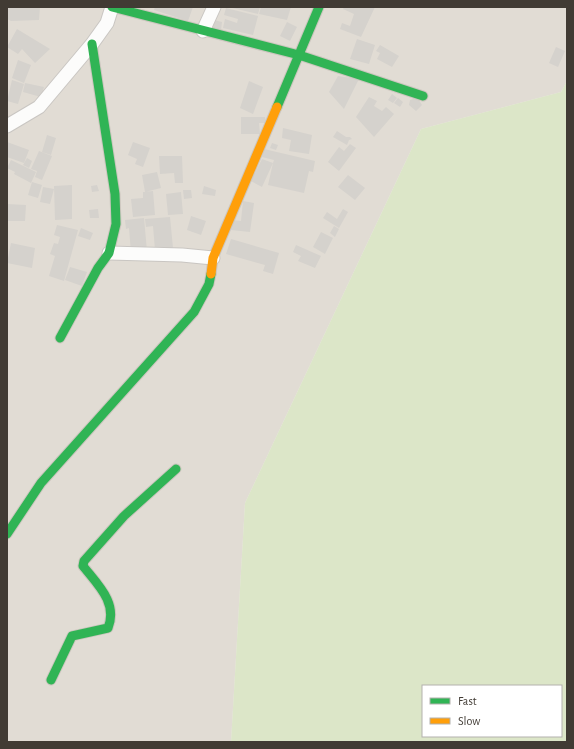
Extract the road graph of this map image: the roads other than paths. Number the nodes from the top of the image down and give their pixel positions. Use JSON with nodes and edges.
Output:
{"nodes":[{"id":1,"x":112,"y":7,"type":"edge"},
{"id":2,"x":214,"y":7,"type":"edge"},
{"id":3,"x":319,"y":7,"type":"edge"},
{"id":4,"x":203,"y":31,"type":"junction"},
{"id":5,"x":92,"y":44,"type":"junction"},
{"id":6,"x":298,"y":55,"type":"junction"},
{"id":7,"x":423,"y":96,"type":"dead end"},
{"id":8,"x":7,"y":126,"type":"edge"},
{"id":9,"x":109,"y":253,"type":"junction"},
{"id":10,"x":213,"y":258,"type":"junction"},
{"id":11,"x":60,"y":338,"type":"dead end"},
{"id":12,"x":176,"y":469,"type":"dead end"},
{"id":13,"x":7,"y":534,"type":"edge"},
{"id":14,"x":51,"y":680,"type":"dead end"}],
"edges":[{"from":1,"to":4,"type":"street"},
{"from":1,"to":5,"type":"street"},
{"from":2,"to":4,"type":"street"},
{"from":3,"to":6,"type":"street"},
{"from":4,"to":6,"type":"street"},
{"from":5,"to":8,"type":"street"},
{"from":5,"to":9,"type":"street"},
{"from":6,"to":7,"type":"street"},
{"from":6,"to":10,"type":"street"},
{"from":9,"to":10,"type":"street"},
{"from":9,"to":11,"type":"street"},
{"from":10,"to":13,"type":"street"},
{"from":12,"to":14,"type":"street"}]}
